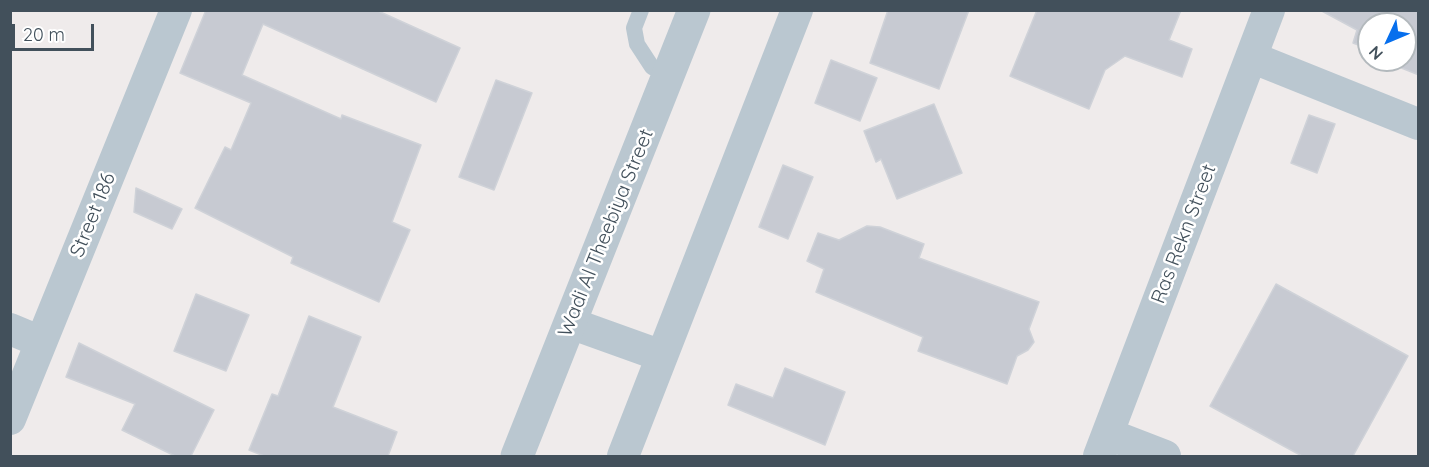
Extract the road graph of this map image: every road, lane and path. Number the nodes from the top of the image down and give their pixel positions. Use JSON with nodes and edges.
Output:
{"nodes":[{"id":1,"x":176,"y":10,"type":"edge"},
{"id":2,"x":641,"y":10,"type":"edge"},
{"id":3,"x":694,"y":10,"type":"edge"},
{"id":4,"x":797,"y":10,"type":"edge"},
{"id":5,"x":1269,"y":10,"type":"edge"},
{"id":6,"x":1251,"y":57,"type":"junction"},
{"id":7,"x":669,"y":74,"type":"junction"},
{"id":8,"x":1419,"y":124,"type":"edge"},
{"id":9,"x":570,"y":323,"type":"junction"},
{"id":10,"x":10,"y":329,"type":"edge"},
{"id":11,"x":41,"y":342,"type":"junction"},
{"id":12,"x":662,"y":356,"type":"junction"},
{"id":13,"x":10,"y":419,"type":"edge"},
{"id":14,"x":1104,"y":445,"type":"edge"},
{"id":15,"x":517,"y":456,"type":"edge"},
{"id":16,"x":623,"y":456,"type":"edge"},
{"id":17,"x":1165,"y":456,"type":"edge"}],
"edges":[{"from":1,"to":11,"type":"street","name":"Street 186"},
{"from":2,"to":7,"type":"lane"},
{"from":3,"to":7,"type":"street","name":"Wadi Al Theebiya Street"},
{"from":4,"to":12,"type":"street"},
{"from":5,"to":6,"type":"street","name":"Ras Rekn Street"},
{"from":6,"to":8,"type":"street"},
{"from":6,"to":14,"type":"street","name":"Ras Rekn Street"},
{"from":7,"to":9,"type":"street","name":"Wadi Al Theebiya Street"},
{"from":9,"to":12,"type":"street"},
{"from":9,"to":15,"type":"street","name":"Wadi Al Theebiya Street"},
{"from":10,"to":11,"type":"street"},
{"from":11,"to":13,"type":"street","name":"Street 186"},
{"from":12,"to":16,"type":"street"},
{"from":14,"to":17,"type":"street"}]}
